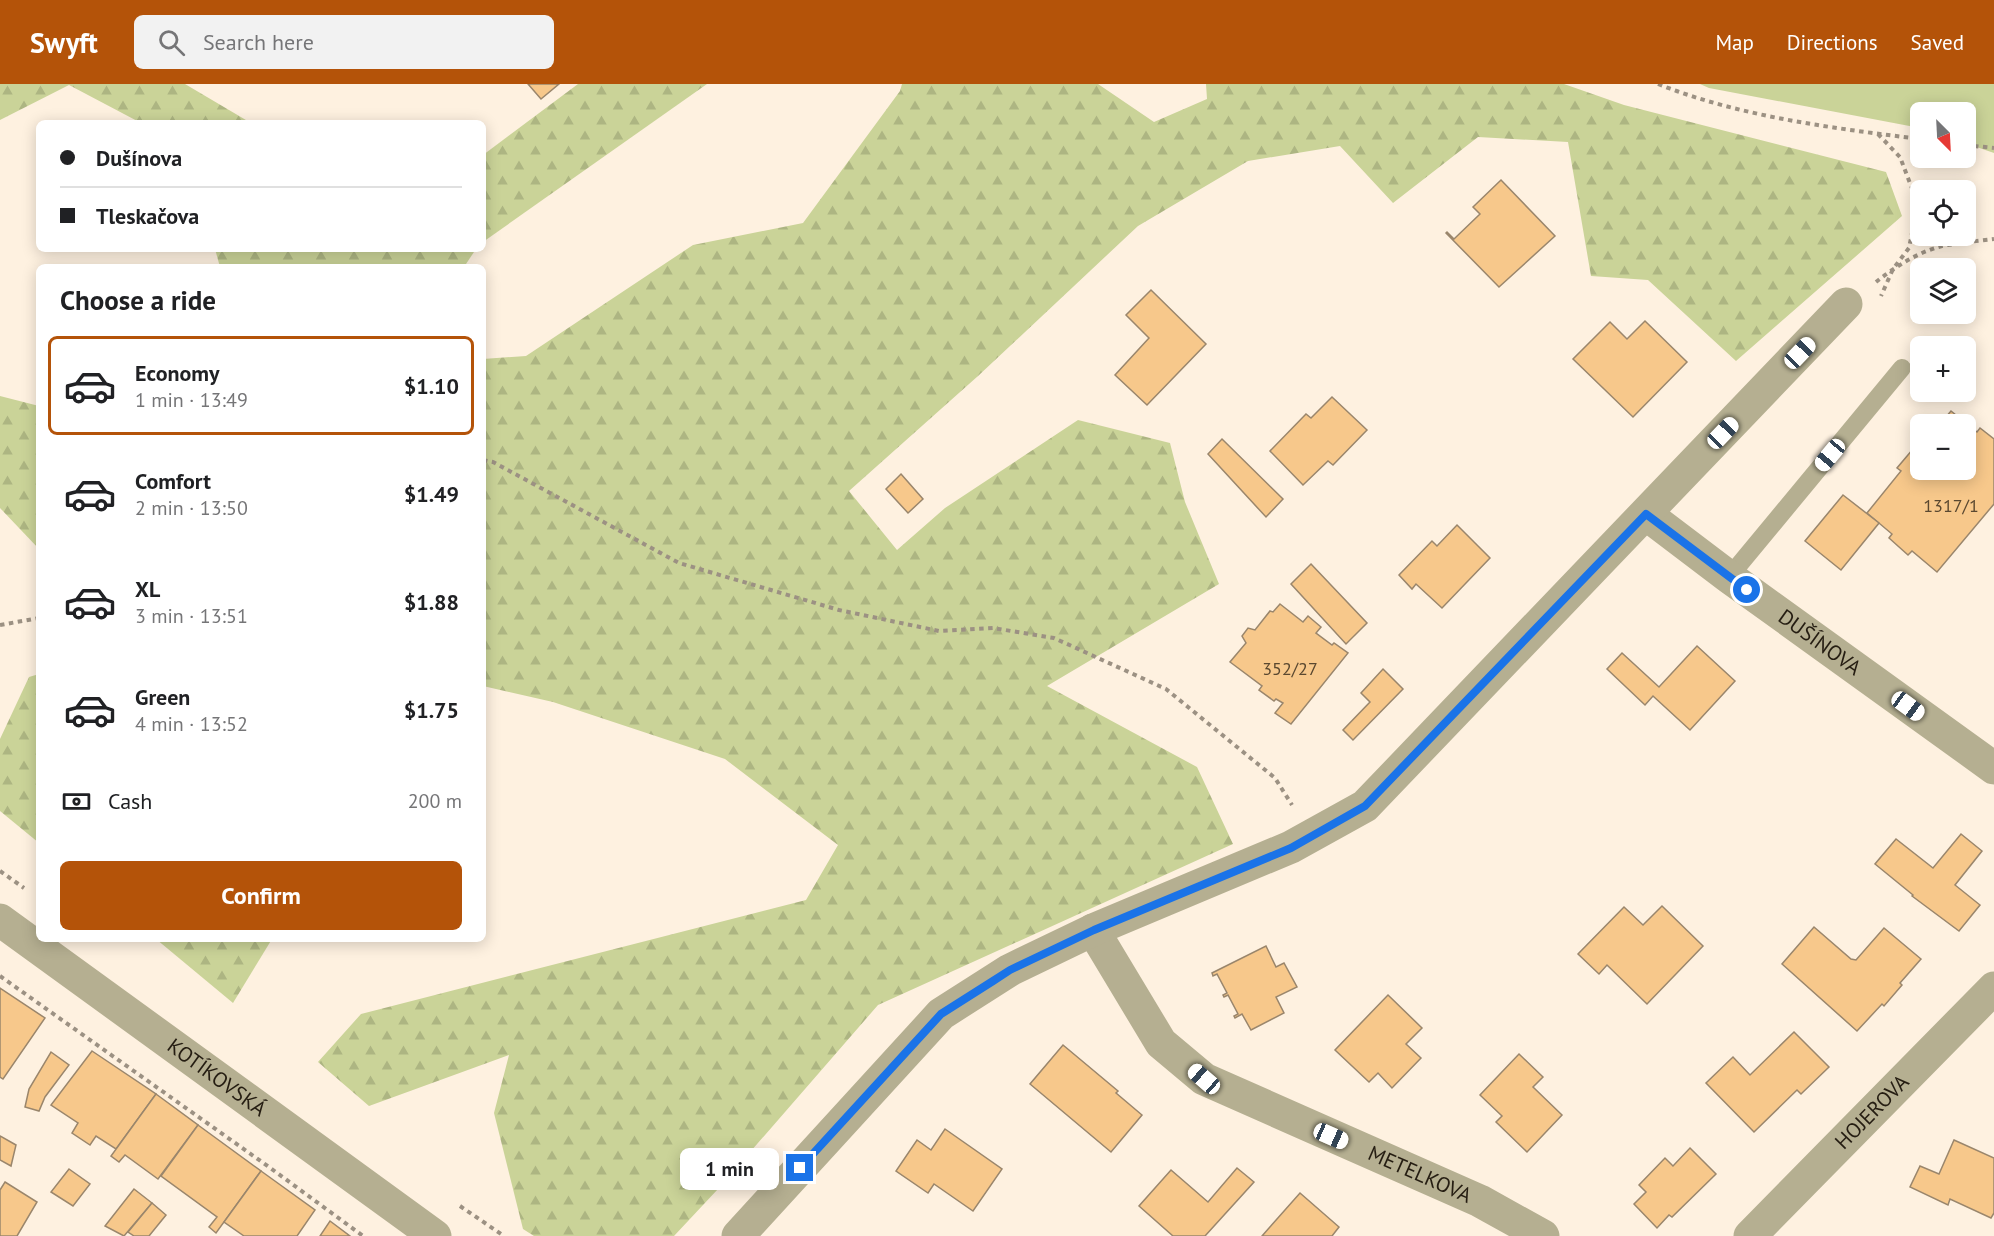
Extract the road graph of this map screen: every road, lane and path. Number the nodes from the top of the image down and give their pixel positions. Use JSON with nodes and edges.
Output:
{"nodes":[{"id":1,"x":1658,"y":84,"type":"edge"},
{"id":2,"x":1878,"y":134,"type":"junction"},
{"id":3,"x":1910,"y":138,"type":"edge"},
{"id":4,"x":1976,"y":146,"type":"edge"},
{"id":5,"x":1994,"y":148,"type":"edge"},
{"id":6,"x":1994,"y":239,"type":"edge"},
{"id":7,"x":1893,"y":269,"type":"junction"},
{"id":8,"x":1846,"y":304,"type":"joint"},
{"id":9,"x":1902,"y":368,"type":"dead end"},
{"id":10,"x":486,"y":461,"type":"edge"},
{"id":11,"x":1646,"y":514,"type":"junction"},
{"id":12,"x":1730,"y":577,"type":"junction"},
{"id":13,"x":36,"y":619,"type":"edge"},
{"id":14,"x":0,"y":625,"type":"edge"},
{"id":15,"x":1994,"y":768,"type":"edge"},
{"id":16,"x":1291,"y":848,"type":"junction"},
{"id":17,"x":0,"y":871,"type":"edge"},
{"id":18,"x":31,"y":894,"type":"dead end"},
{"id":19,"x":0,"y":920,"type":"edge"},
{"id":20,"x":1094,"y":930,"type":"junction"},
{"id":21,"x":0,"y":976,"type":"edge"},
{"id":22,"x":1994,"y":988,"type":"edge"},
{"id":23,"x":363,"y":1236,"type":"edge"},
{"id":24,"x":435,"y":1236,"type":"edge"},
{"id":25,"x":738,"y":1236,"type":"edge"},
{"id":26,"x":1543,"y":1236,"type":"edge"},
{"id":27,"x":1750,"y":1236,"type":"edge"}],
"edges":[{"from":1,"to":2,"type":"path"},
{"from":2,"to":3,"type":"path"},
{"from":2,"to":7,"type":"path"},
{"from":4,"to":5,"type":"path"},
{"from":6,"to":7,"type":"path"},
{"from":7,"to":8,"type":"path"},
{"from":8,"to":11,"type":"street"},
{"from":9,"to":12,"type":"lane"},
{"from":10,"to":16,"type":"path"},
{"from":11,"to":12,"type":"street","name":"DUŠÍNOVA"},
{"from":11,"to":16,"type":"street"},
{"from":12,"to":15,"type":"street","name":"DUŠÍNOVA"},
{"from":13,"to":14,"type":"path"},
{"from":16,"to":20,"type":"street"},
{"from":17,"to":18,"type":"path"},
{"from":19,"to":24,"type":"street","name":"KOTÍKOVSKÁ"},
{"from":20,"to":25,"type":"street"},
{"from":20,"to":26,"type":"street","name":"METELKOVA"},
{"from":21,"to":23,"type":"path"},
{"from":22,"to":27,"type":"street","name":"HOJEROVA"}]}
